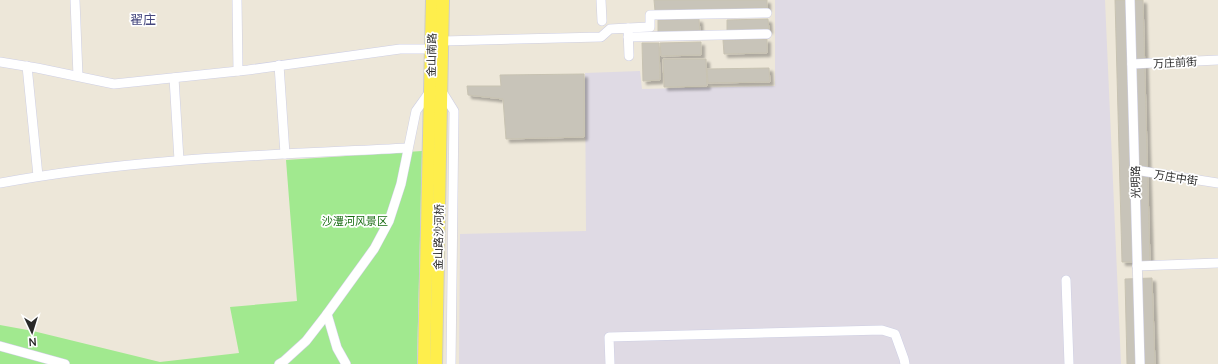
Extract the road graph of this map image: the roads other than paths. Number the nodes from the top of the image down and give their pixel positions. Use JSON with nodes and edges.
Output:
{"nodes":[{"id":1,"x":75,"y":0,"type":"edge"},
{"id":2,"x":237,"y":0,"type":"edge"},
{"id":3,"x":432,"y":0,"type":"edge"},
{"id":4,"x":444,"y":0,"type":"edge"},
{"id":5,"x":601,"y":0,"type":"edge"},
{"id":6,"x":1130,"y":0,"type":"edge"},
{"id":7,"x":767,"y":13,"type":"dead end"},
{"id":8,"x":602,"y":20,"type":"dead end"},
{"id":9,"x":628,"y":33,"type":"junction"},
{"id":10,"x":767,"y":34,"type":"dead end"},
{"id":11,"x":442,"y":41,"type":"junction"},
{"id":12,"x":432,"y":49,"type":"junction"},
{"id":13,"x":629,"y":56,"type":"dead end"},
{"id":14,"x":1218,"y":60,"type":"edge"},
{"id":15,"x":0,"y":62,"type":"edge"},
{"id":16,"x":1132,"y":64,"type":"junction"},
{"id":17,"x":279,"y":65,"type":"junction"},
{"id":18,"x":27,"y":66,"type":"junction"},
{"id":19,"x":238,"y":71,"type":"junction"},
{"id":20,"x":78,"y":76,"type":"junction"},
{"id":21,"x":174,"y":78,"type":"junction"},
{"id":22,"x":436,"y":90,"type":"junction"},
{"id":23,"x":435,"y":111,"type":"junction"},
{"id":24,"x":408,"y":148,"type":"junction"},
{"id":25,"x":285,"y":154,"type":"junction"},
{"id":26,"x":179,"y":160,"type":"junction"},
{"id":27,"x":1135,"y":170,"type":"junction"},
{"id":28,"x":38,"y":176,"type":"junction"},
{"id":29,"x":0,"y":183,"type":"edge"},
{"id":30,"x":1218,"y":183,"type":"edge"},
{"id":31,"x":1218,"y":263,"type":"edge"},
{"id":32,"x":1137,"y":266,"type":"junction"},
{"id":33,"x":1066,"y":280,"type":"dead end"},
{"id":34,"x":327,"y":314,"type":"junction"},
{"id":35,"x":0,"y":346,"type":"edge"},
{"id":36,"x":64,"y":364,"type":"edge"},
{"id":37,"x":279,"y":364,"type":"edge"},
{"id":38,"x":346,"y":364,"type":"edge"},
{"id":39,"x":424,"y":364,"type":"edge"},
{"id":40,"x":436,"y":364,"type":"edge"},
{"id":41,"x":451,"y":364,"type":"edge"},
{"id":42,"x":610,"y":364,"type":"edge"},
{"id":43,"x":905,"y":364,"type":"edge"},
{"id":44,"x":1069,"y":364,"type":"edge"},
{"id":45,"x":1140,"y":364,"type":"edge"}],
"edges":[{"from":1,"to":20,"type":"street"},
{"from":2,"to":19,"type":"street"},
{"from":3,"to":12,"type":"main road","name":"金山南路"},
{"from":4,"to":11,"type":"main road","name":"金山南路"},
{"from":5,"to":8,"type":"street"},
{"from":6,"to":16,"type":"street","name":"光明路"},
{"from":7,"to":9,"type":"street"},
{"from":9,"to":10,"type":"street"},
{"from":9,"to":11,"type":"street"},
{"from":9,"to":13,"type":"street"},
{"from":11,"to":22,"type":"main road","name":"金山南路"},
{"from":12,"to":17,"type":"street"},
{"from":12,"to":22,"type":"main road","name":"金山南路"},
{"from":14,"to":16,"type":"street","name":"万庄前街"},
{"from":15,"to":18,"type":"street"},
{"from":16,"to":27,"type":"street","name":"光明路"},
{"from":17,"to":19,"type":"street"},
{"from":17,"to":25,"type":"street"},
{"from":18,"to":20,"type":"street"},
{"from":18,"to":28,"type":"street"},
{"from":19,"to":21,"type":"street"},
{"from":20,"to":21,"type":"street"},
{"from":21,"to":26,"type":"street"},
{"from":22,"to":23,"type":"main road","name":"金山南路"},
{"from":22,"to":24,"type":"street"},
{"from":22,"to":41,"type":"street"},
{"from":23,"to":39,"type":"main road","name":"金山路沙河桥"},
{"from":23,"to":40,"type":"main road","name":"金山路沙河桥"},
{"from":24,"to":25,"type":"street"},
{"from":24,"to":34,"type":"street"},
{"from":25,"to":26,"type":"street"},
{"from":26,"to":28,"type":"street"},
{"from":27,"to":30,"type":"street","name":"万庄中街"},
{"from":27,"to":32,"type":"street","name":"光明路"},
{"from":28,"to":29,"type":"street"},
{"from":31,"to":32,"type":"street"},
{"from":32,"to":45,"type":"street","name":"光明路"},
{"from":33,"to":44,"type":"street"},
{"from":34,"to":37,"type":"street"},
{"from":34,"to":38,"type":"street"},
{"from":35,"to":36,"type":"street"},
{"from":42,"to":43,"type":"street"}]}
